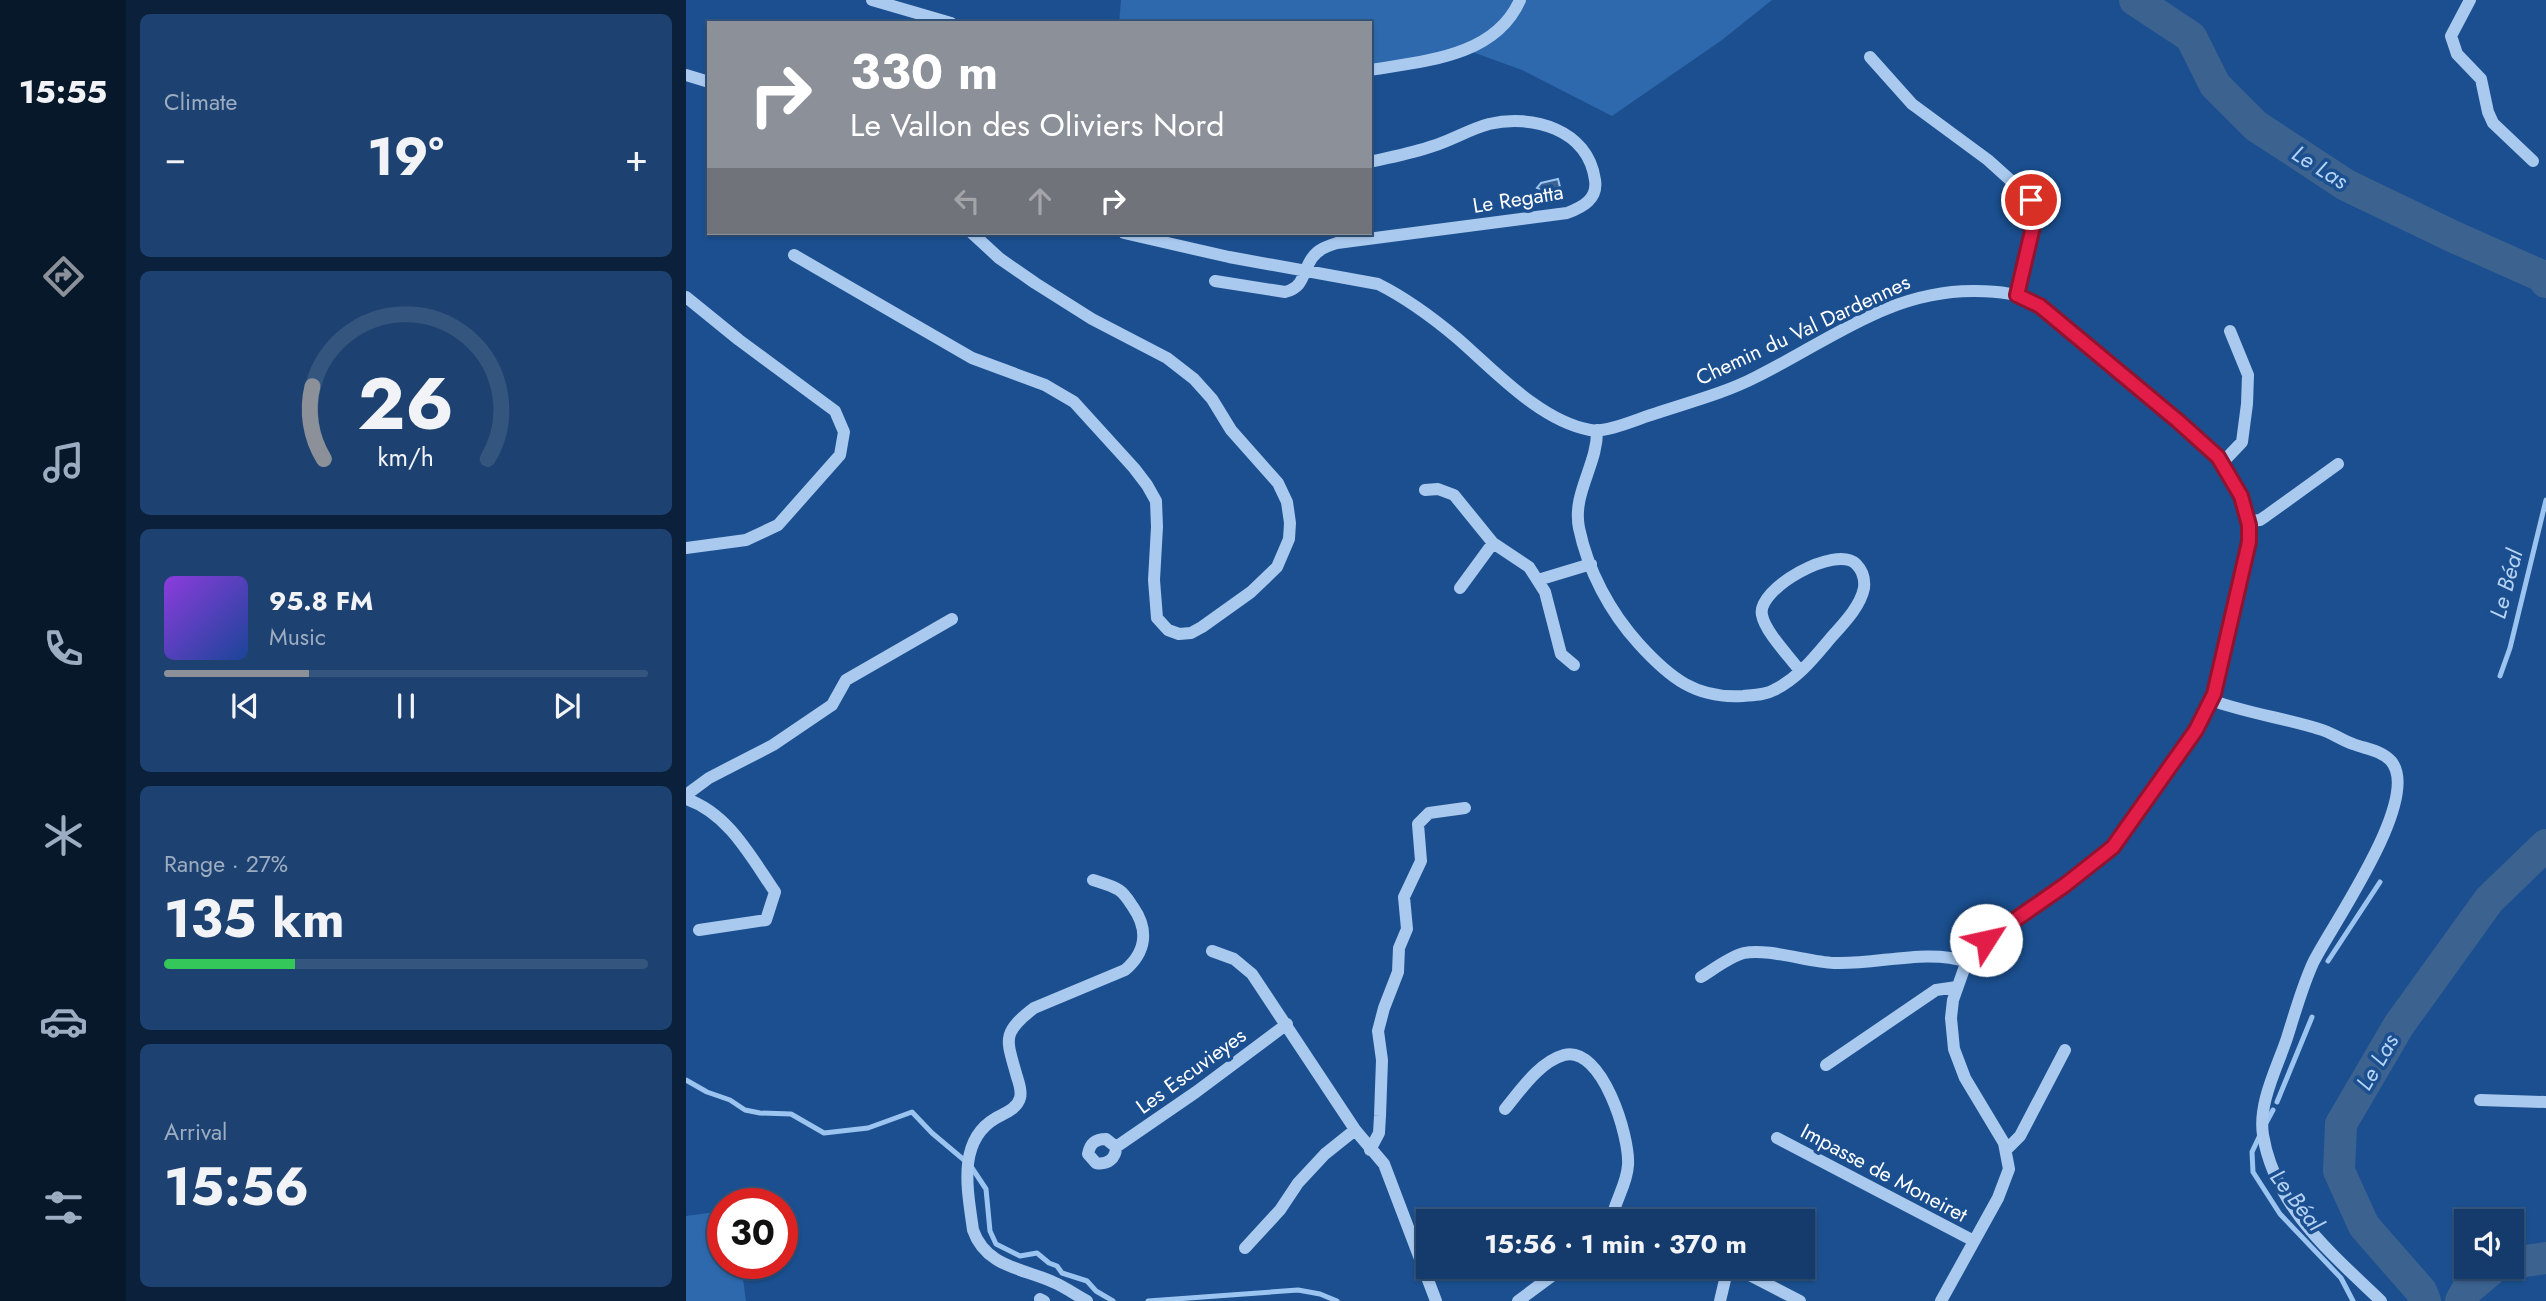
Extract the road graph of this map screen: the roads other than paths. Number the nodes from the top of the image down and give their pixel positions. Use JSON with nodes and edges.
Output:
{"nodes":[{"id":1,"x":872,"y":0,"type":"edge"},
{"id":2,"x":1520,"y":0,"type":"edge"},
{"id":3,"x":2470,"y":0,"type":"edge"},
{"id":4,"x":944,"y":21,"type":"edge"},
{"id":5,"x":1870,"y":57,"type":"dead end"},
{"id":6,"x":1372,"y":70,"type":"edge"},
{"id":7,"x":686,"y":75,"type":"edge"},
{"id":8,"x":707,"y":81,"type":"edge"},
{"id":9,"x":1372,"y":161,"type":"edge"},
{"id":10,"x":2533,"y":161,"type":"dead end"},
{"id":11,"x":974,"y":235,"type":"edge"},
{"id":12,"x":1133,"y":235,"type":"edge"},
{"id":13,"x":793,"y":255,"type":"dead end"},
{"id":14,"x":1306,"y":271,"type":"junction"},
{"id":15,"x":1215,"y":281,"type":"dead end"},
{"id":16,"x":2017,"y":295,"type":"junction"},
{"id":17,"x":686,"y":297,"type":"edge"},
{"id":18,"x":2230,"y":331,"type":"dead end"},
{"id":19,"x":1597,"y":430,"type":"junction"},
{"id":20,"x":2222,"y":463,"type":"junction"},
{"id":21,"x":2338,"y":464,"type":"dead end"},
{"id":22,"x":1425,"y":490,"type":"dead end"},
{"id":23,"x":2248,"y":521,"type":"junction"},
{"id":24,"x":1493,"y":543,"type":"junction"},
{"id":25,"x":686,"y":548,"type":"edge"},
{"id":26,"x":1591,"y":564,"type":"junction"},
{"id":27,"x":1538,"y":580,"type":"junction"},
{"id":28,"x":1460,"y":588,"type":"dead end"},
{"id":29,"x":952,"y":619,"type":"dead end"},
{"id":30,"x":1574,"y":665,"type":"dead end"},
{"id":31,"x":1800,"y":671,"type":"junction"},
{"id":32,"x":2211,"y":700,"type":"junction"},
{"id":33,"x":686,"y":797,"type":"edge"},
{"id":34,"x":1465,"y":807,"type":"dead end"},
{"id":35,"x":1093,"y":880,"type":"dead end"},
{"id":36,"x":699,"y":930,"type":"dead end"},
{"id":37,"x":1212,"y":951,"type":"dead end"},
{"id":38,"x":1968,"y":961,"type":"junction"},
{"id":39,"x":1701,"y":976,"type":"dead end"},
{"id":40,"x":1957,"y":987,"type":"junction"},
{"id":41,"x":1287,"y":1024,"type":"junction"},
{"id":42,"x":2065,"y":1050,"type":"dead end"},
{"id":43,"x":1826,"y":1065,"type":"dead end"},
{"id":44,"x":2480,"y":1100,"type":"dead end"},
{"id":45,"x":2546,"y":1102,"type":"edge"},
{"id":46,"x":1505,"y":1109,"type":"dead end"},
{"id":47,"x":1355,"y":1129,"type":"junction"},
{"id":48,"x":1777,"y":1138,"type":"dead end"},
{"id":49,"x":1116,"y":1147,"type":"dead end"},
{"id":50,"x":2007,"y":1149,"type":"junction"},
{"id":51,"x":1370,"y":1150,"type":"junction"},
{"id":52,"x":1615,"y":1209,"type":"edge"},
{"id":53,"x":1974,"y":1241,"type":"junction"},
{"id":54,"x":1245,"y":1248,"type":"dead end"},
{"id":55,"x":1548,"y":1279,"type":"edge"},
{"id":56,"x":1725,"y":1279,"type":"edge"},
{"id":57,"x":1757,"y":1279,"type":"edge"},
{"id":58,"x":1087,"y":1301,"type":"edge"},
{"id":59,"x":1436,"y":1301,"type":"edge"},
{"id":60,"x":1518,"y":1301,"type":"edge"},
{"id":61,"x":1720,"y":1301,"type":"edge"},
{"id":62,"x":1800,"y":1301,"type":"edge"},
{"id":63,"x":1941,"y":1301,"type":"edge"},
{"id":64,"x":2381,"y":1301,"type":"edge"}],
"edges":[{"from":1,"to":4,"type":"street"},
{"from":2,"to":6,"type":"street"},
{"from":3,"to":10,"type":"street"},
{"from":5,"to":16,"type":"street"},
{"from":7,"to":8,"type":"street"},
{"from":9,"to":14,"type":"street","name":"Le Regatta"},
{"from":11,"to":13,"type":"street"},
{"from":12,"to":14,"type":"street"},
{"from":14,"to":15,"type":"street","name":"Le Regatta"},
{"from":14,"to":19,"type":"street"},
{"from":16,"to":19,"type":"street","name":"Chemin du Val Dardennes"},
{"from":16,"to":20,"type":"street","name":"Chemin du Val Dardennes"},
{"from":17,"to":25,"type":"street"},
{"from":18,"to":20,"type":"street"},
{"from":19,"to":26,"type":"street"},
{"from":20,"to":23,"type":"street","name":"Chemin du Val Dardennes"},
{"from":21,"to":23,"type":"street"},
{"from":22,"to":24,"type":"street"},
{"from":23,"to":32,"type":"street","name":"Chemin du Val Dardennes"},
{"from":24,"to":27,"type":"street"},
{"from":24,"to":28,"type":"street"},
{"from":26,"to":27,"type":"street"},
{"from":26,"to":31,"type":"street"},
{"from":27,"to":30,"type":"street"},
{"from":29,"to":33,"type":"street"},
{"from":31,"to":31,"type":"street"},
{"from":32,"to":38,"type":"street","name":"Chemin du Val Dardennes"},
{"from":32,"to":64,"type":"street"},
{"from":33,"to":36,"type":"street"},
{"from":34,"to":51,"type":"street"},
{"from":35,"to":58,"type":"street"},
{"from":37,"to":41,"type":"street"},
{"from":38,"to":39,"type":"street"},
{"from":38,"to":40,"type":"street","name":"Chemin du Val Dardennes"},
{"from":40,"to":43,"type":"street"},
{"from":40,"to":50,"type":"street","name":"Chemin du Val Dardennes"},
{"from":41,"to":47,"type":"street"},
{"from":41,"to":49,"type":"street","name":"Les Escuvieyes"},
{"from":42,"to":50,"type":"street"},
{"from":44,"to":45,"type":"street"},
{"from":46,"to":52,"type":"street"},
{"from":47,"to":51,"type":"street"},
{"from":47,"to":54,"type":"street"},
{"from":48,"to":53,"type":"street","name":"Impasse de Moneiret"},
{"from":50,"to":53,"type":"street"},
{"from":51,"to":59,"type":"street"},
{"from":53,"to":63,"type":"street"},
{"from":55,"to":60,"type":"street"},
{"from":56,"to":61,"type":"street"},
{"from":57,"to":62,"type":"street"}]}
